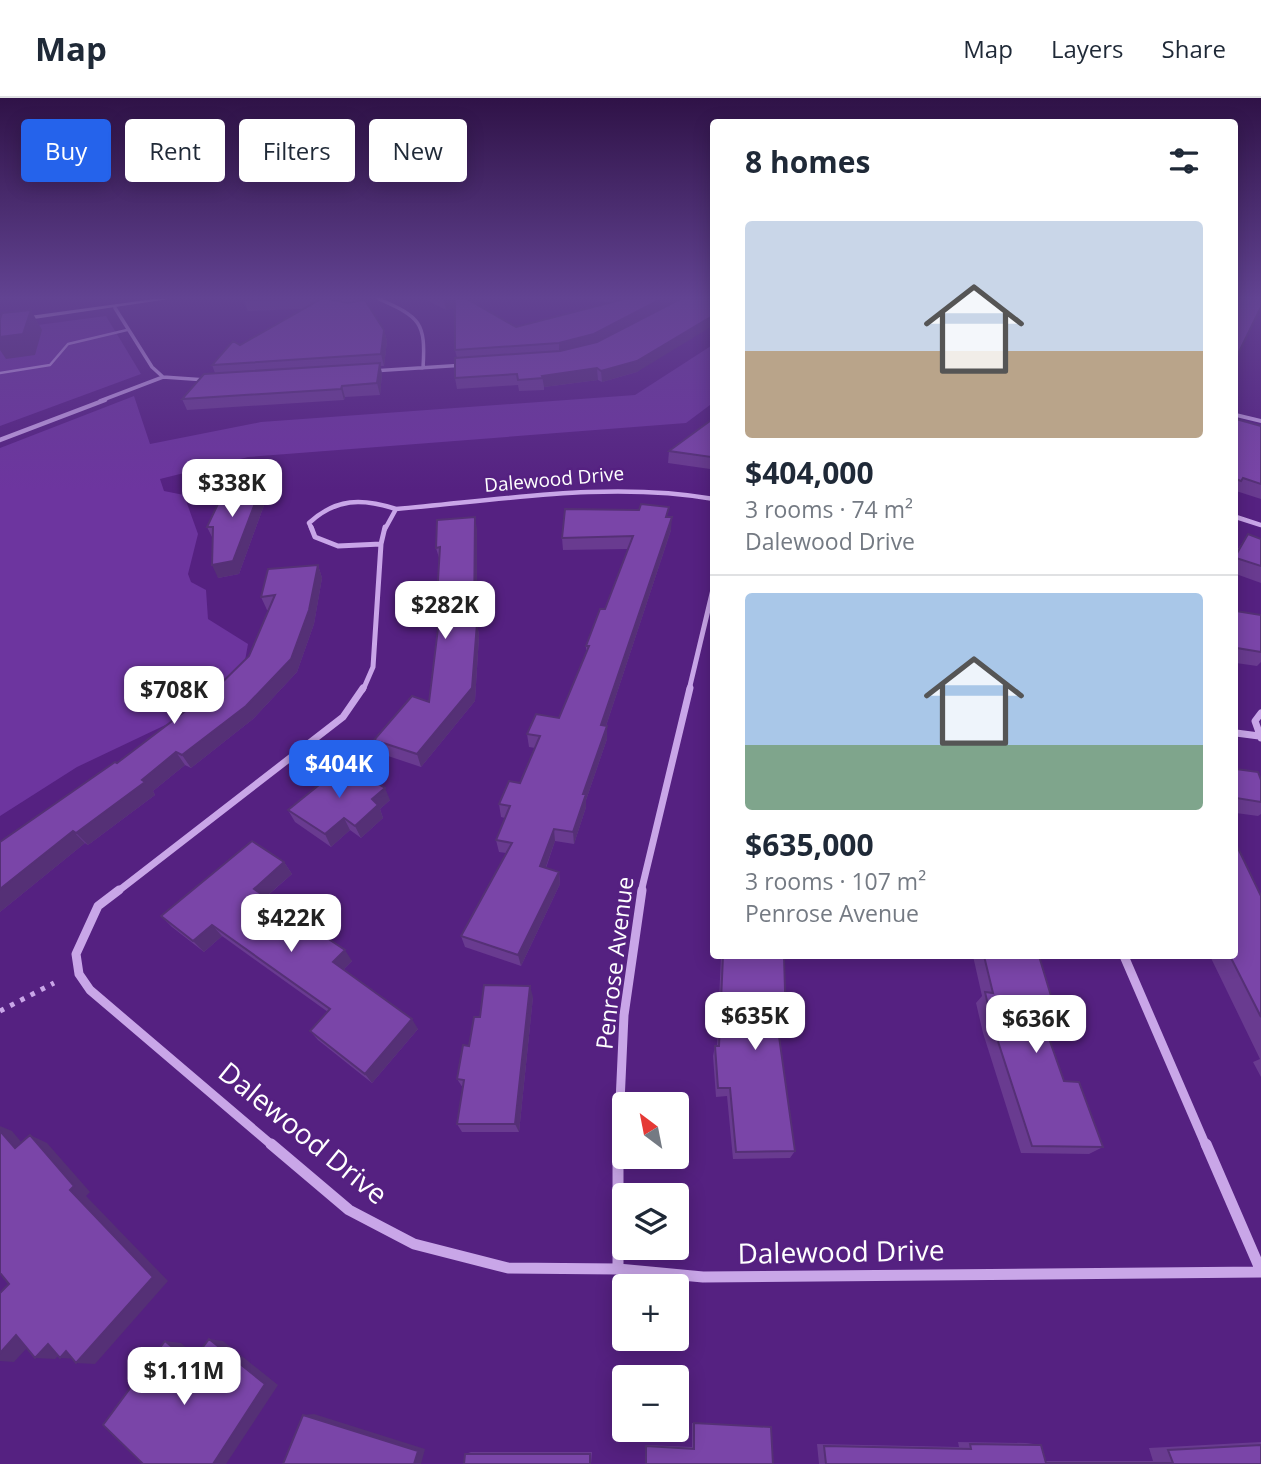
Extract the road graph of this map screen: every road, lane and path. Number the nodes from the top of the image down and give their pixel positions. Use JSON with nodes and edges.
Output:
{"nodes":[{"id":1,"x":52,"y":363,"type":"edge"},
{"id":2,"x":149,"y":363,"type":"edge"},
{"id":3,"x":423,"y":363,"type":"edge"},
{"id":4,"x":478,"y":364,"type":"edge"},
{"id":5,"x":423,"y":368,"type":"junction"},
{"id":6,"x":369,"y":372,"type":"edge"},
{"id":7,"x":0,"y":373,"type":"edge"},
{"id":8,"x":163,"y":377,"type":"junction"},
{"id":9,"x":211,"y":380,"type":"edge"},
{"id":10,"x":1238,"y":415,"type":"edge"},
{"id":11,"x":1261,"y":421,"type":"edge"},
{"id":12,"x":0,"y":440,"type":"edge"},
{"id":13,"x":710,"y":498,"type":"edge"},
{"id":14,"x":396,"y":509,"type":"junction"},
{"id":15,"x":1238,"y":518,"type":"edge"},
{"id":16,"x":1261,"y":525,"type":"edge"},
{"id":17,"x":381,"y":544,"type":"junction"},
{"id":18,"x":710,"y":602,"type":"edge"},
{"id":19,"x":1261,"y":713,"type":"edge"},
{"id":20,"x":1238,"y":733,"type":"edge"},
{"id":21,"x":1260,"y":737,"type":"edge"},
{"id":22,"x":1125,"y":959,"type":"edge"},
{"id":23,"x":54,"y":984,"type":"dead end"},
{"id":24,"x":0,"y":1011,"type":"edge"},
{"id":25,"x":618,"y":1269,"type":"junction"},
{"id":26,"x":1261,"y":1272,"type":"edge"}],
"edges":[{"from":1,"to":7,"type":"lane"},
{"from":2,"to":8,"type":"street"},
{"from":3,"to":5,"type":"street"},
{"from":4,"to":5,"type":"street"},
{"from":5,"to":6,"type":"street"},
{"from":8,"to":9,"type":"street"},
{"from":8,"to":12,"type":"street"},
{"from":10,"to":11,"type":"street"},
{"from":13,"to":14,"type":"street","name":"Dalewood Drive"},
{"from":14,"to":17,"type":"street","name":"Dalewood Drive"},
{"from":14,"to":17,"type":"street","name":"Dalewood Drive"},
{"from":15,"to":16,"type":"street"},
{"from":17,"to":25,"type":"street","name":"Dalewood Drive"},
{"from":18,"to":25,"type":"street","name":"Penrose Avenue"},
{"from":19,"to":21,"type":"street"},
{"from":20,"to":21,"type":"street"},
{"from":22,"to":26,"type":"street"},
{"from":23,"to":24,"type":"path"},
{"from":25,"to":26,"type":"street","name":"Dalewood Drive"}]}
